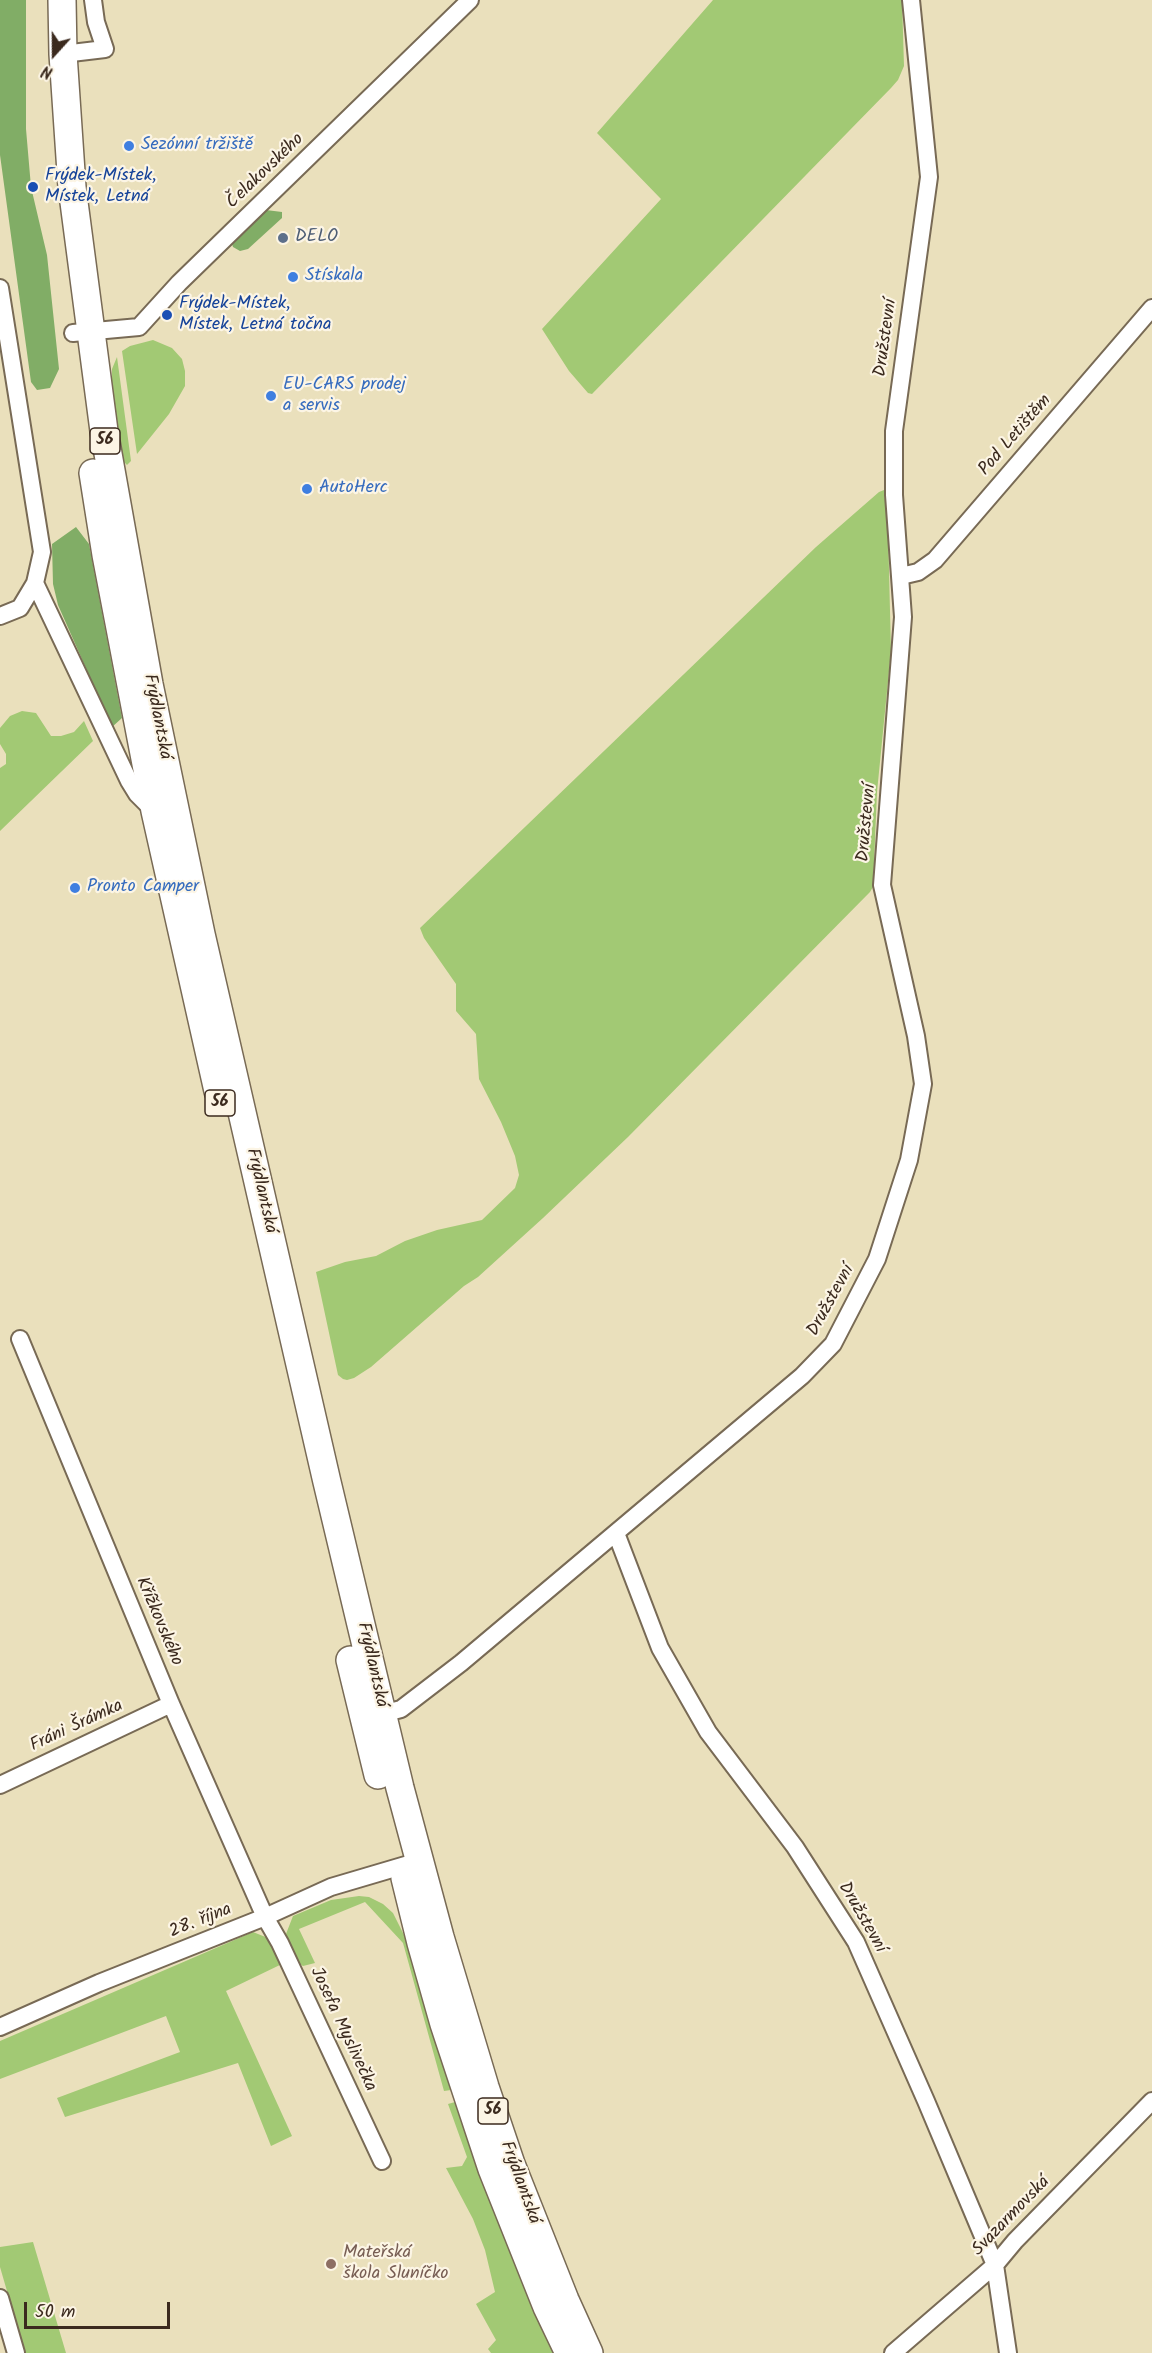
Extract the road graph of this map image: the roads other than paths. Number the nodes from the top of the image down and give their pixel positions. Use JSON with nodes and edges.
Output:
{"nodes":[{"id":1,"x":43,"y":0,"type":"edge"},
{"id":2,"x":62,"y":0,"type":"edge"},
{"id":3,"x":93,"y":0,"type":"edge"},
{"id":4,"x":470,"y":0,"type":"edge"},
{"id":5,"x":911,"y":0,"type":"edge"},
{"id":6,"x":63,"y":54,"type":"junction"},
{"id":7,"x":0,"y":288,"type":"edge"},
{"id":8,"x":1152,"y":308,"type":"edge"},
{"id":9,"x":82,"y":332,"type":"junction"},
{"id":10,"x":901,"y":576,"type":"junction"},
{"id":11,"x":35,"y":583,"type":"junction"},
{"id":12,"x":0,"y":616,"type":"edge"},
{"id":13,"x":155,"y":811,"type":"junction"},
{"id":14,"x":20,"y":1339,"type":"dead end"},
{"id":15,"x":616,"y":1533,"type":"junction"},
{"id":16,"x":171,"y":1704,"type":"junction"},
{"id":17,"x":382,"y":1714,"type":"junction"},
{"id":18,"x":0,"y":1785,"type":"edge"},
{"id":19,"x":411,"y":1864,"type":"junction"},
{"id":20,"x":266,"y":1917,"type":"junction"},
{"id":21,"x":0,"y":2026,"type":"edge"},
{"id":22,"x":1152,"y":2101,"type":"edge"},
{"id":23,"x":382,"y":2161,"type":"dead end"},
{"id":24,"x":995,"y":2265,"type":"junction"},
{"id":25,"x":0,"y":2298,"type":"edge"},
{"id":26,"x":16,"y":2353,"type":"edge"},
{"id":27,"x":568,"y":2353,"type":"edge"},
{"id":28,"x":590,"y":2353,"type":"edge"},
{"id":29,"x":893,"y":2353,"type":"edge"},
{"id":30,"x":1008,"y":2353,"type":"edge"}],
"edges":[{"from":1,"to":9,"type":"main road","name":"Frýdlantská","number":"56"},
{"from":2,"to":6,"type":"main road","name":"Frýdlantská","number":"56"},
{"from":3,"to":6,"type":"street"},
{"from":4,"to":9,"type":"street","name":"Čelakovského"},
{"from":5,"to":10,"type":"street","name":"Družstevní"},
{"from":6,"to":9,"type":"main road","name":"Frýdlantská","number":"56"},
{"from":7,"to":11,"type":"street"},
{"from":8,"to":10,"type":"street","name":"Pod Letištěm"},
{"from":9,"to":13,"type":"main road","name":"Frýdlantská","number":"56"},
{"from":9,"to":17,"type":"main road","name":"Frýdlantská","number":"56"},
{"from":10,"to":15,"type":"street","name":"Družstevní"},
{"from":11,"to":12,"type":"street"},
{"from":11,"to":13,"type":"street"},
{"from":13,"to":19,"type":"main road","name":"Frýdlantská","number":"56"},
{"from":14,"to":16,"type":"street","name":"Křížkovského"},
{"from":15,"to":17,"type":"street","name":"Družstevní"},
{"from":15,"to":24,"type":"street","name":"Družstevní"},
{"from":16,"to":18,"type":"street","name":"Fráni Šrámka"},
{"from":16,"to":20,"type":"street","name":"Křížkovského"},
{"from":17,"to":19,"type":"main road","name":"Frýdlantská","number":"56"},
{"from":19,"to":20,"type":"street","name":"28. října"},
{"from":19,"to":27,"type":"main road","name":"Frýdlantská","number":"56"},
{"from":19,"to":28,"type":"main road","name":"Frýdlantská","number":"56"},
{"from":20,"to":21,"type":"street","name":"28. října"},
{"from":20,"to":23,"type":"street","name":"Josefa Myslivečka"},
{"from":22,"to":24,"type":"street","name":"Svazarmovská"},
{"from":24,"to":29,"type":"street","name":"Svazarmovská"},
{"from":24,"to":30,"type":"street","name":"Družstevní"},
{"from":25,"to":26,"type":"street"}]}
